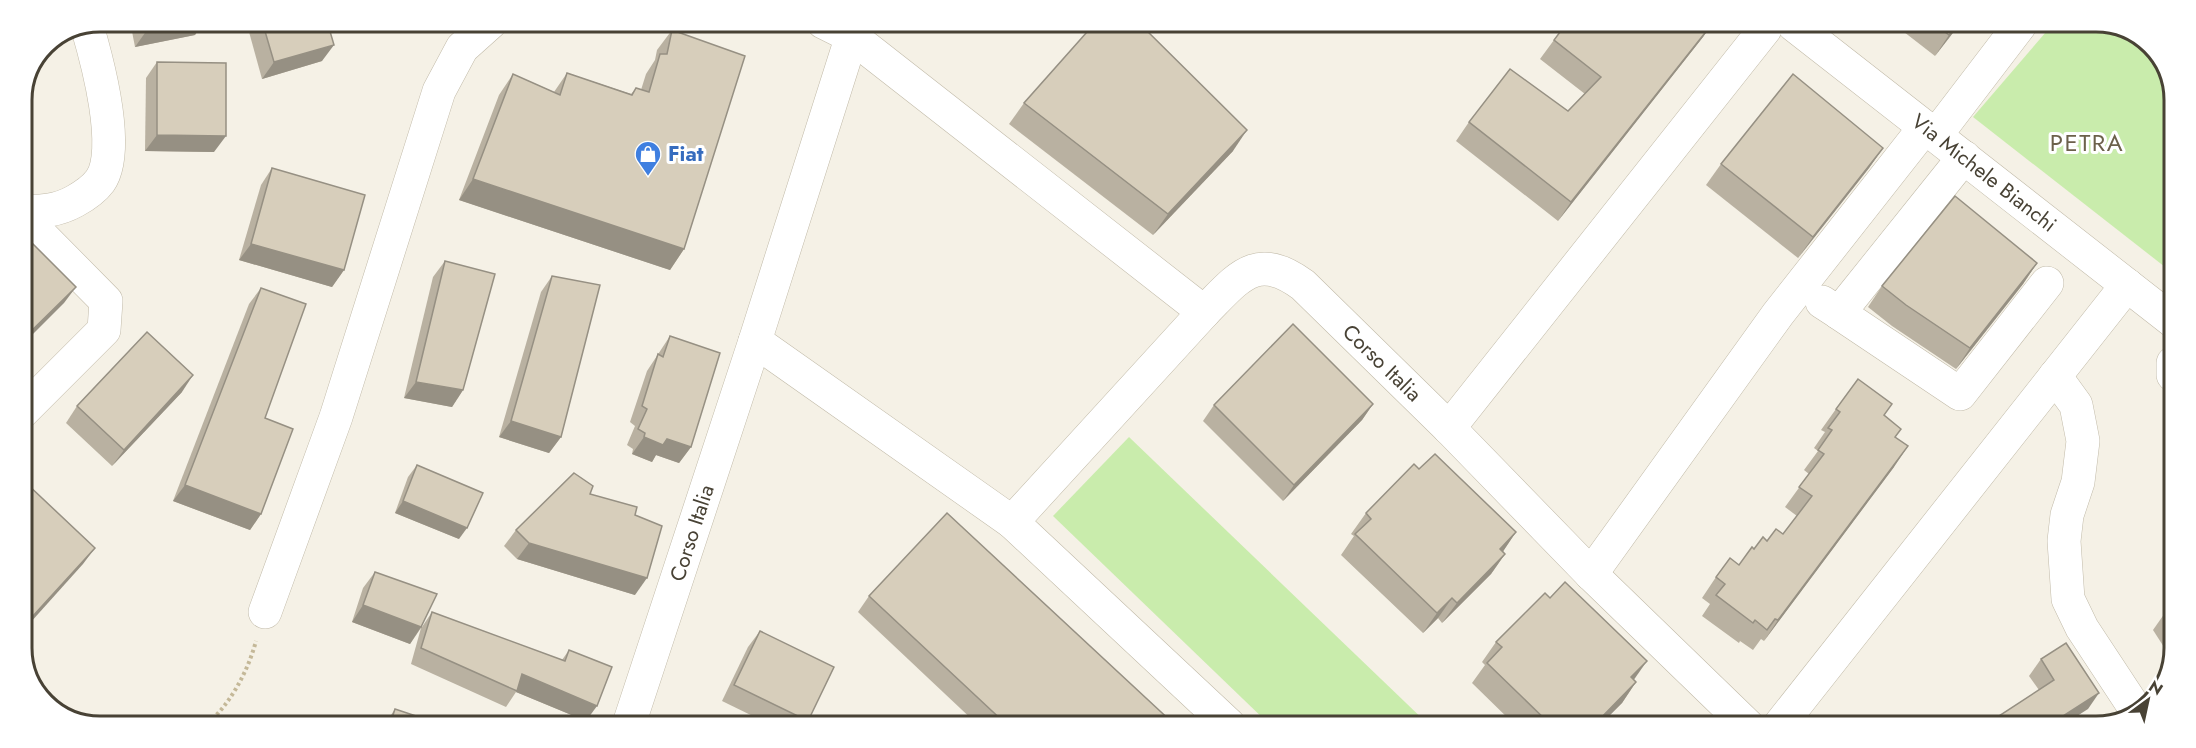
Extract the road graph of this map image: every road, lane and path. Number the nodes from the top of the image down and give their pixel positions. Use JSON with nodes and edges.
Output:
{"nodes":[{"id":1,"x":480,"y":32,"type":"edge"},
{"id":2,"x":853,"y":32,"type":"edge"},
{"id":3,"x":858,"y":32,"type":"edge"},
{"id":4,"x":1774,"y":32,"type":"edge"},
{"id":5,"x":1788,"y":32,"type":"edge"},
{"id":6,"x":2014,"y":32,"type":"edge"},
{"id":7,"x":89,"y":33,"type":"edge"},
{"id":8,"x":1930,"y":131,"type":"junction"},
{"id":9,"x":1964,"y":157,"type":"junction"},
{"id":10,"x":32,"y":212,"type":"edge"},
{"id":11,"x":32,"y":225,"type":"edge"},
{"id":12,"x":2047,"y":283,"type":"dead end"},
{"id":13,"x":2127,"y":285,"type":"junction"},
{"id":14,"x":1799,"y":286,"type":"junction"},
{"id":15,"x":1204,"y":312,"type":"junction"},
{"id":16,"x":1839,"y":313,"type":"junction"},
{"id":17,"x":2164,"y":314,"type":"edge"},
{"id":18,"x":755,"y":341,"type":"junction"},
{"id":19,"x":2055,"y":376,"type":"junction"},
{"id":20,"x":32,"y":402,"type":"edge"},
{"id":21,"x":1449,"y":428,"type":"junction"},
{"id":22,"x":1012,"y":522,"type":"junction"},
{"id":23,"x":1591,"y":574,"type":"junction"},
{"id":24,"x":265,"y":612,"type":"joint"},
{"id":25,"x":2133,"y":705,"type":"edge"},
{"id":26,"x":216,"y":716,"type":"edge"},
{"id":27,"x":632,"y":716,"type":"edge"},
{"id":28,"x":1219,"y":716,"type":"edge"},
{"id":29,"x":1738,"y":716,"type":"edge"},
{"id":30,"x":1787,"y":716,"type":"edge"}],
"edges":[{"from":1,"to":24,"type":"street"},
{"from":2,"to":18,"type":"street","name":"Corso Italia"},
{"from":3,"to":15,"type":"street"},
{"from":4,"to":21,"type":"street"},
{"from":5,"to":8,"type":"street","name":"Via Michele Bianchi"},
{"from":6,"to":8,"type":"street"},
{"from":7,"to":10,"type":"street"},
{"from":8,"to":9,"type":"street","name":"Via Michele Bianchi"},
{"from":8,"to":14,"type":"street"},
{"from":9,"to":13,"type":"street","name":"Via Michele Bianchi"},
{"from":9,"to":16,"type":"street"},
{"from":11,"to":20,"type":"street"},
{"from":12,"to":16,"type":"street"},
{"from":13,"to":17,"type":"street","name":"Via Michele Bianchi"},
{"from":13,"to":19,"type":"street"},
{"from":14,"to":16,"type":"street"},
{"from":14,"to":23,"type":"street"},
{"from":15,"to":21,"type":"street","name":"Corso Italia"},
{"from":15,"to":22,"type":"street","name":"Corso Italia"},
{"from":18,"to":22,"type":"street"},
{"from":18,"to":27,"type":"street","name":"Corso Italia"},
{"from":19,"to":25,"type":"street"},
{"from":19,"to":30,"type":"street"},
{"from":21,"to":23,"type":"street","name":"Corso Italia"},
{"from":22,"to":28,"type":"street"},
{"from":23,"to":29,"type":"street","name":"Corso Italia"},
{"from":24,"to":26,"type":"path"}]}
